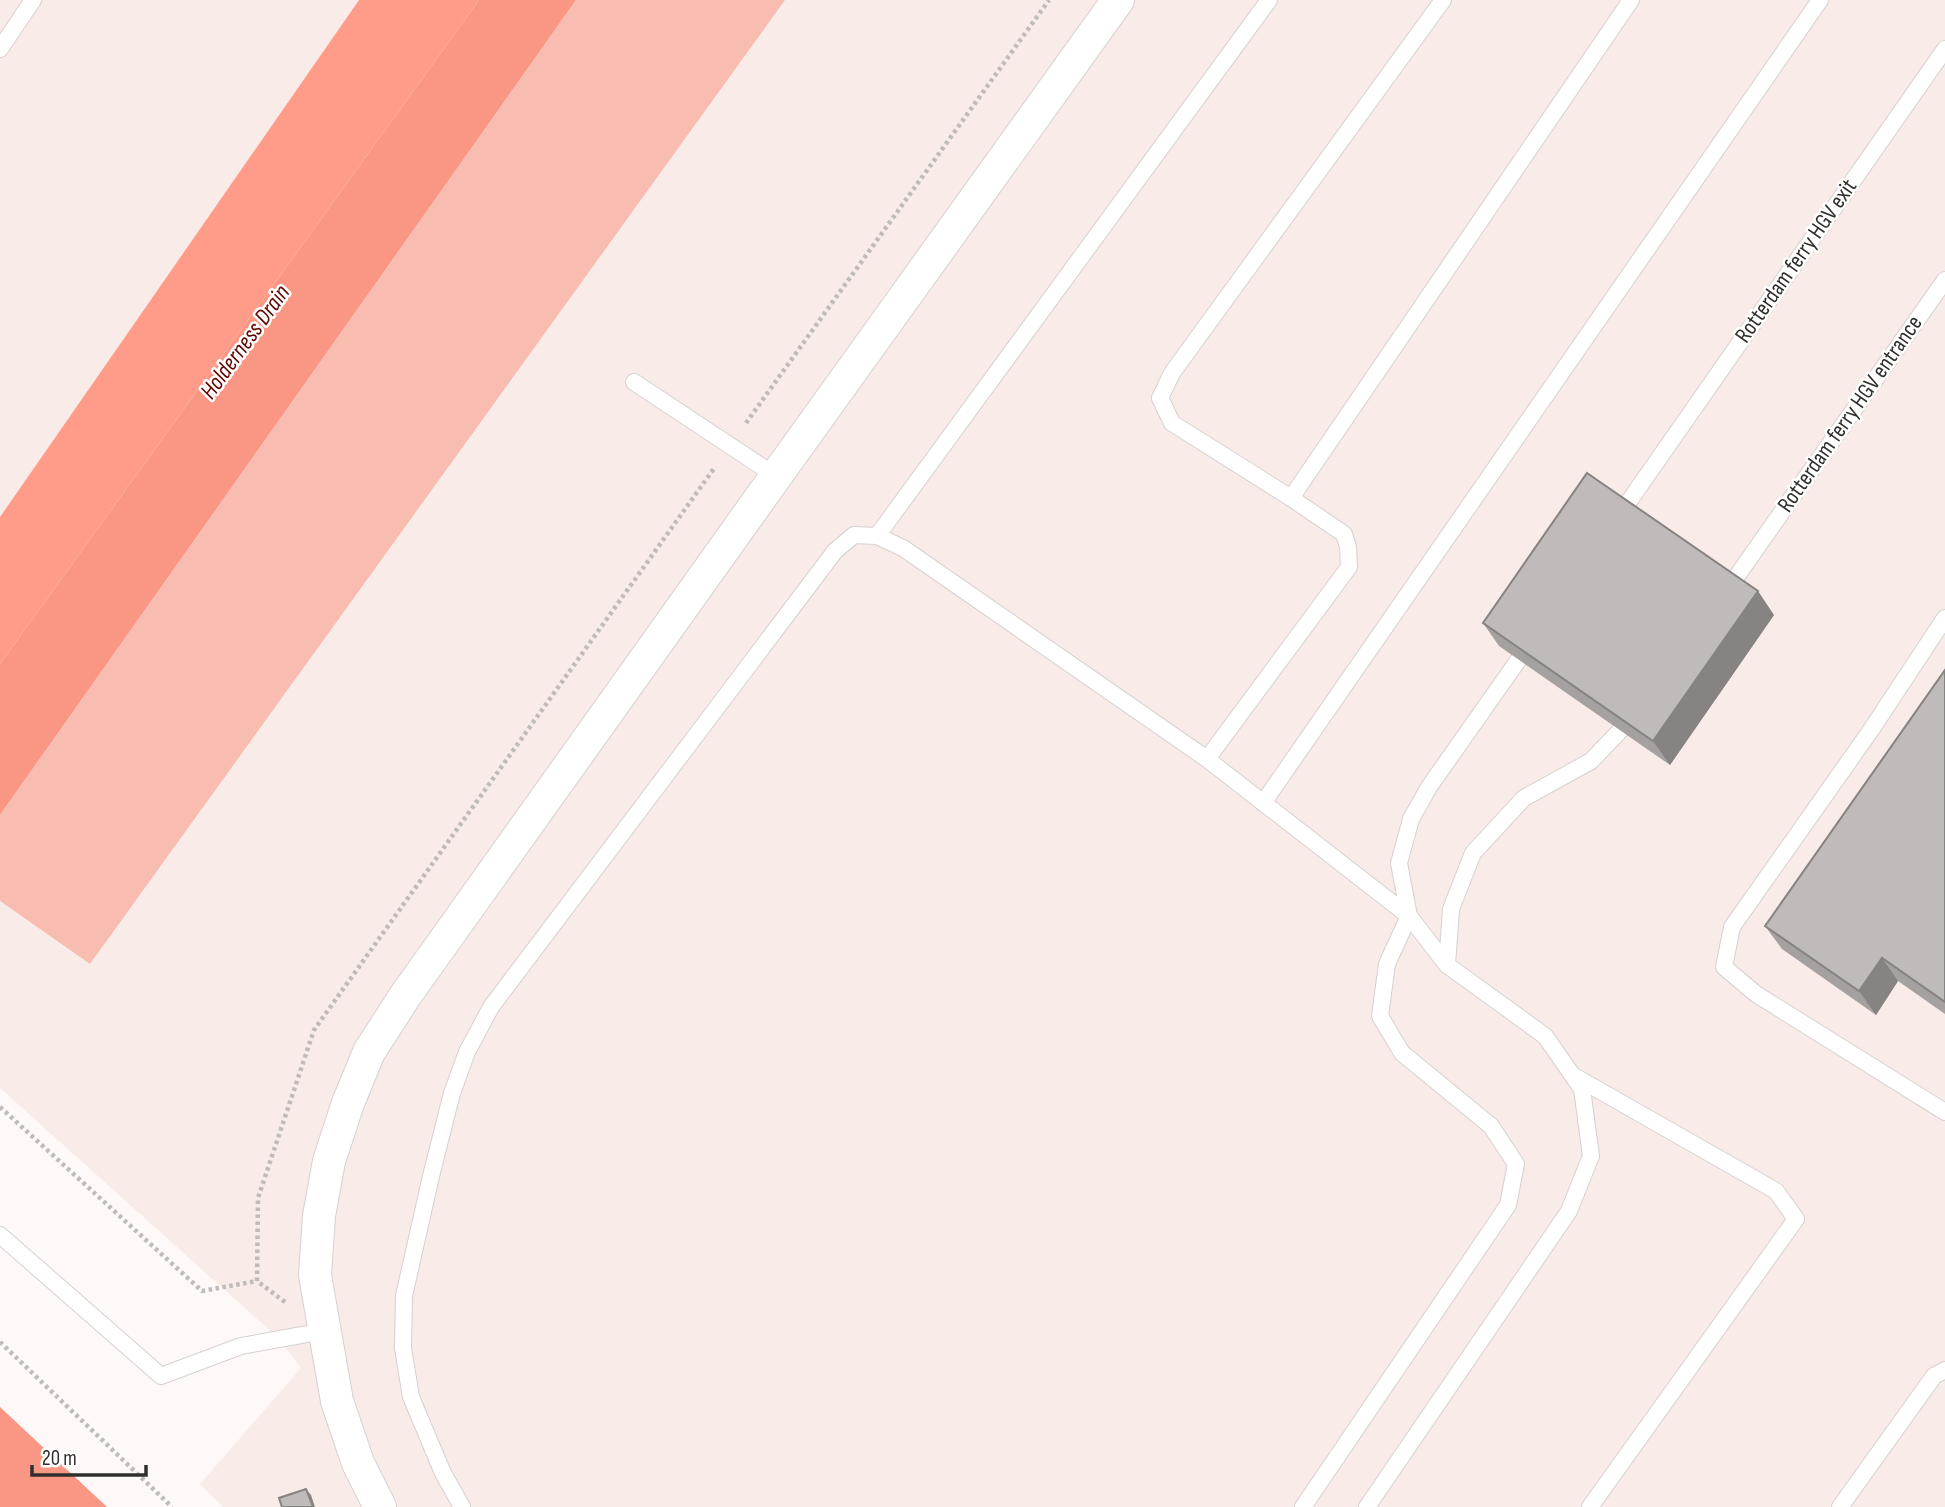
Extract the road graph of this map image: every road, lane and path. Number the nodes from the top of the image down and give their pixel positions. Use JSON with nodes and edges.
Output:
{"nodes":[{"id":1,"x":33,"y":0,"type":"edge"},
{"id":2,"x":1049,"y":0,"type":"edge"},
{"id":3,"x":1118,"y":0,"type":"edge"},
{"id":4,"x":1269,"y":0,"type":"edge"},
{"id":5,"x":1443,"y":0,"type":"edge"},
{"id":6,"x":1631,"y":0,"type":"edge"},
{"id":7,"x":1820,"y":0,"type":"edge"},
{"id":8,"x":0,"y":49,"type":"edge"},
{"id":9,"x":1945,"y":49,"type":"edge"},
{"id":10,"x":1945,"y":280,"type":"edge"},
{"id":11,"x":634,"y":382,"type":"dead end"},
{"id":12,"x":731,"y":445,"type":"junction"},
{"id":13,"x":776,"y":476,"type":"junction"},
{"id":14,"x":1291,"y":498,"type":"junction"},
{"id":15,"x":1609,"y":530,"type":"edge"},
{"id":16,"x":877,"y":536,"type":"junction"},
{"id":17,"x":1717,"y":604,"type":"edge"},
{"id":18,"x":1945,"y":618,"type":"edge"},
{"id":19,"x":1539,"y":630,"type":"edge"},
{"id":20,"x":1647,"y":703,"type":"edge"},
{"id":21,"x":1207,"y":760,"type":"junction"},
{"id":22,"x":1263,"y":803,"type":"junction"},
{"id":23,"x":1409,"y":916,"type":"junction"},
{"id":24,"x":1447,"y":965,"type":"junction"},
{"id":25,"x":1573,"y":1075,"type":"junction"},
{"id":26,"x":0,"y":1107,"type":"edge"},
{"id":27,"x":1945,"y":1112,"type":"edge"},
{"id":28,"x":0,"y":1235,"type":"edge"},
{"id":29,"x":257,"y":1281,"type":"junction"},
{"id":30,"x":324,"y":1331,"type":"junction"},
{"id":31,"x":0,"y":1342,"type":"edge"},
{"id":32,"x":1945,"y":1370,"type":"edge"},
{"id":33,"x":172,"y":1507,"type":"edge"},
{"id":34,"x":380,"y":1507,"type":"edge"},
{"id":35,"x":463,"y":1507,"type":"edge"},
{"id":36,"x":1303,"y":1507,"type":"edge"},
{"id":37,"x":1367,"y":1507,"type":"edge"},
{"id":38,"x":1590,"y":1507,"type":"edge"},
{"id":39,"x":1840,"y":1507,"type":"edge"}],
"edges":[{"from":1,"to":8,"type":"lane"},
{"from":2,"to":12,"type":"path"},
{"from":3,"to":13,"type":"street"},
{"from":4,"to":16,"type":"lane"},
{"from":5,"to":14,"type":"lane"},
{"from":6,"to":14,"type":"lane"},
{"from":7,"to":22,"type":"lane"},
{"from":9,"to":15,"type":"lane","name":"Rotterdam ferry HGV exit"},
{"from":10,"to":17,"type":"lane","name":"Rotterdam ferry HGV entrance"},
{"from":11,"to":12,"type":"lane"},
{"from":12,"to":13,"type":"lane"},
{"from":12,"to":29,"type":"path"},
{"from":13,"to":30,"type":"street"},
{"from":14,"to":21,"type":"lane"},
{"from":16,"to":21,"type":"lane"},
{"from":16,"to":35,"type":"lane"},
{"from":18,"to":27,"type":"lane"},
{"from":19,"to":23,"type":"lane"},
{"from":20,"to":24,"type":"lane"},
{"from":21,"to":22,"type":"lane"},
{"from":22,"to":23,"type":"lane"},
{"from":23,"to":24,"type":"lane"},
{"from":23,"to":36,"type":"lane"},
{"from":24,"to":25,"type":"lane"},
{"from":25,"to":37,"type":"lane"},
{"from":25,"to":38,"type":"lane"},
{"from":26,"to":29,"type":"path"},
{"from":28,"to":30,"type":"lane"},
{"from":29,"to":30,"type":"path"},
{"from":30,"to":34,"type":"street"},
{"from":31,"to":33,"type":"path"},
{"from":32,"to":39,"type":"lane"}]}
